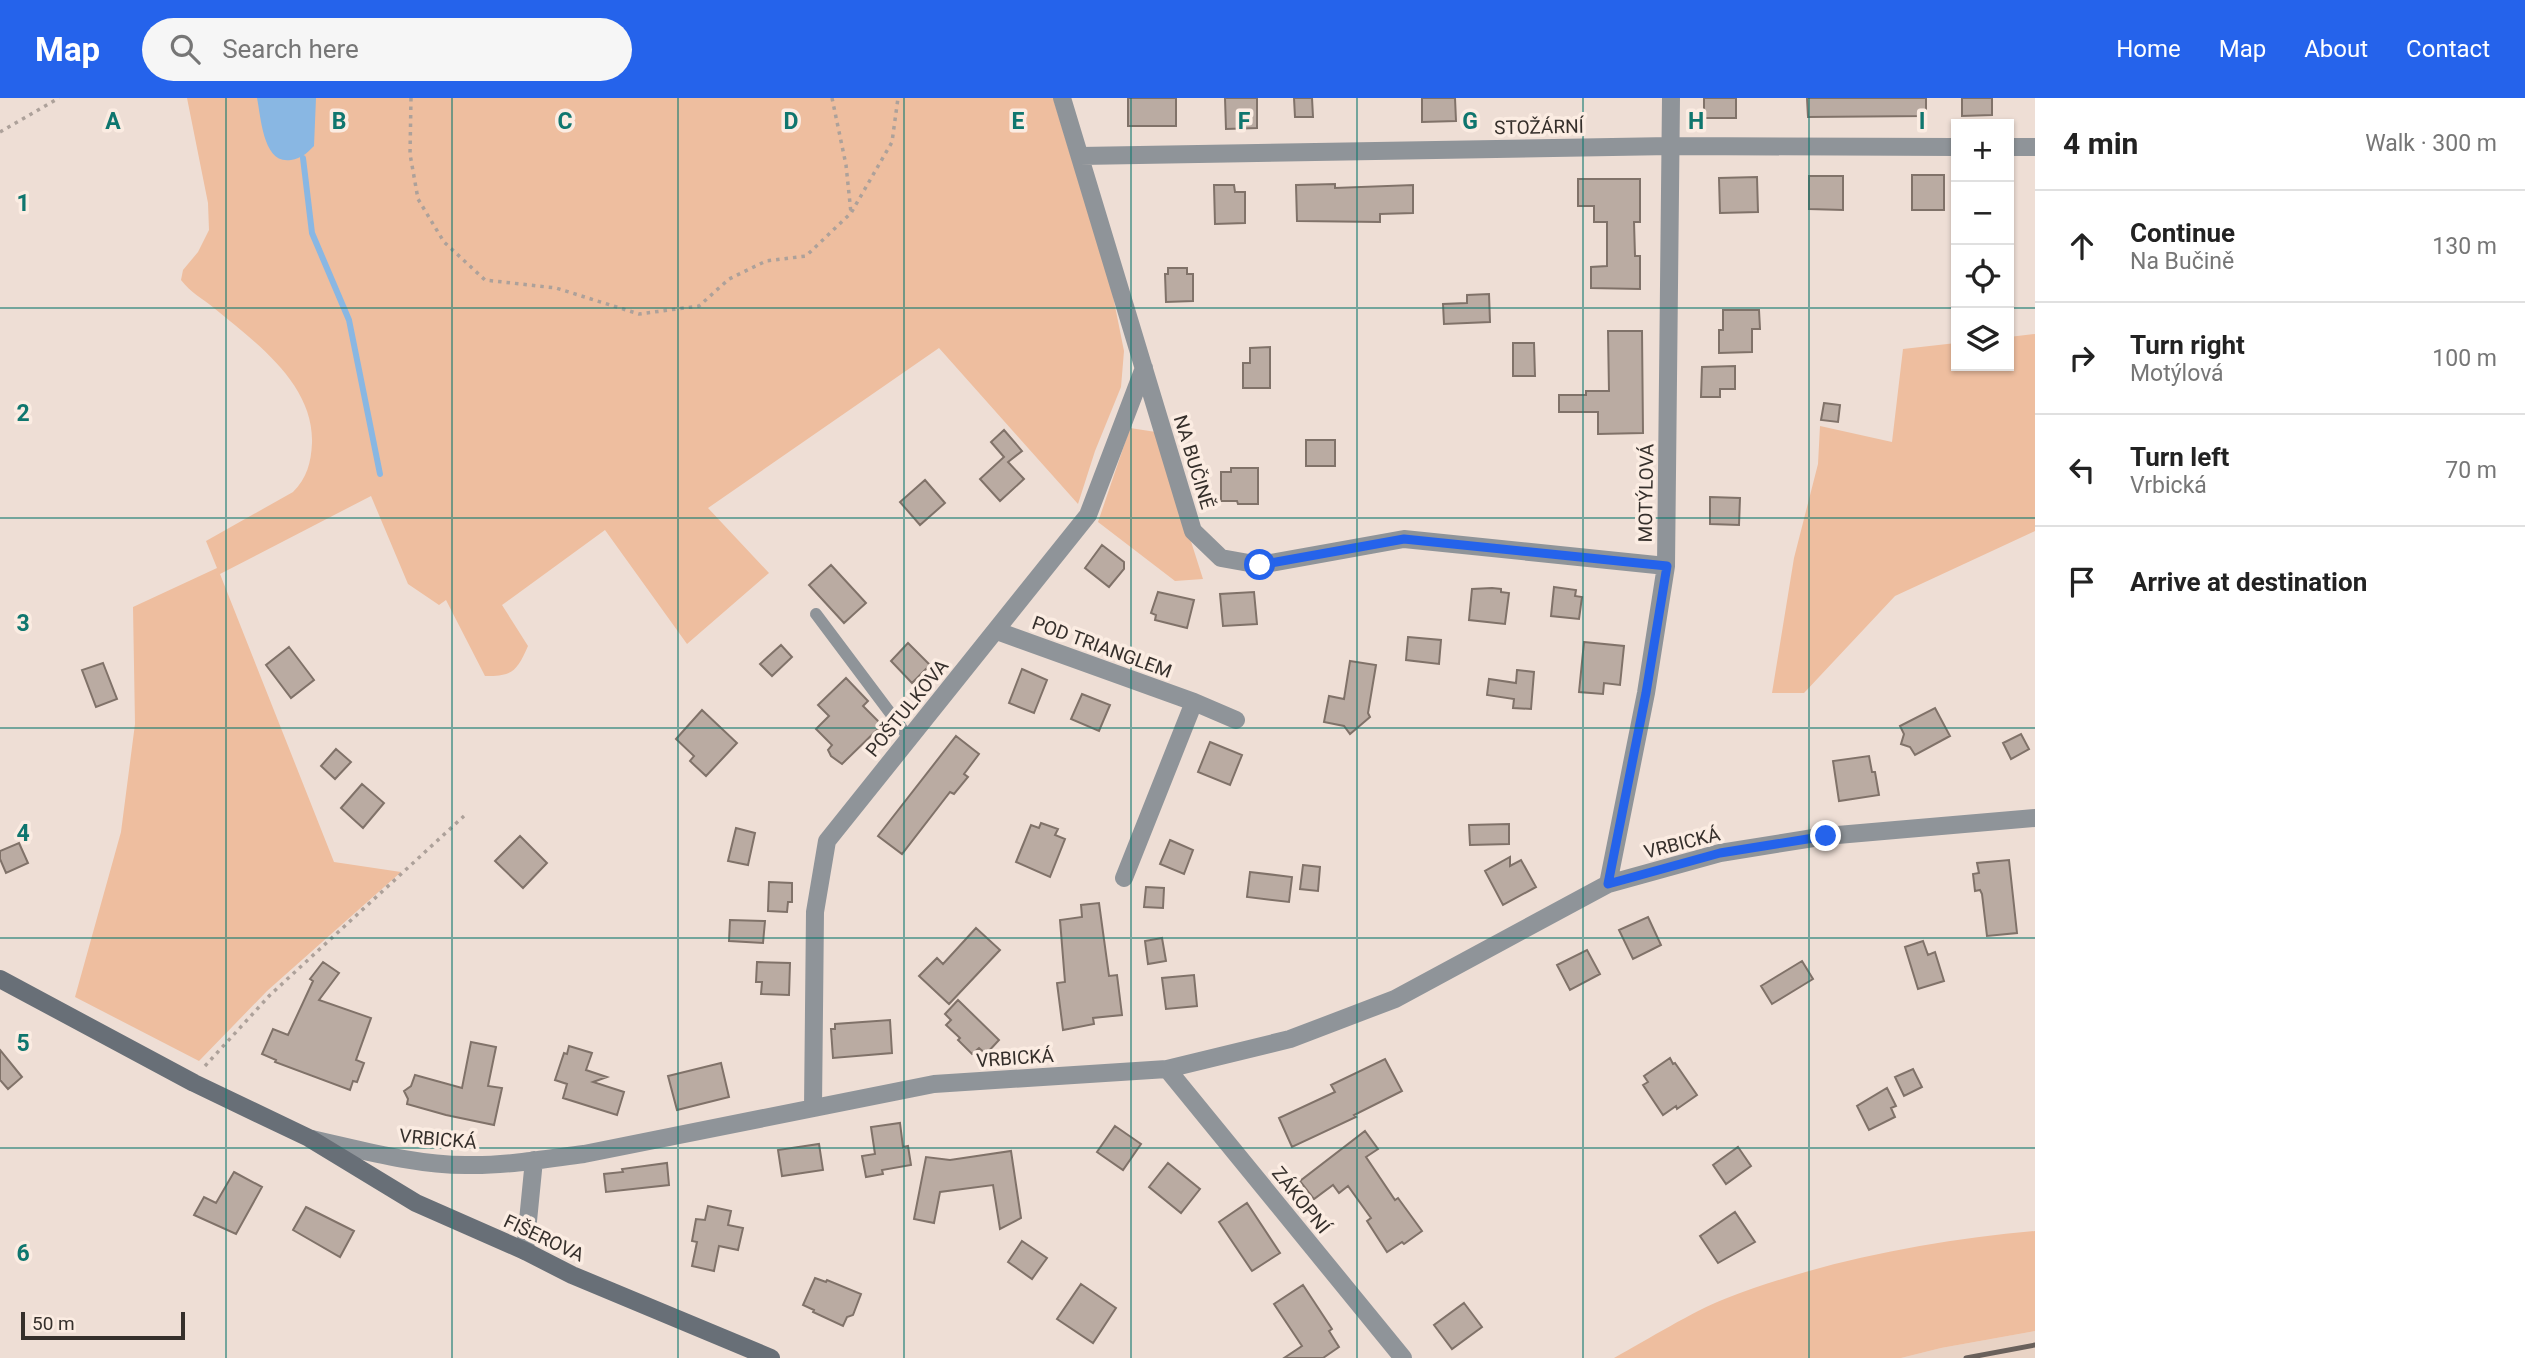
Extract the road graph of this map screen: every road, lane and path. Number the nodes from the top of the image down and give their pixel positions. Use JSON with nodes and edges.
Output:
{"nodes":[{"id":1,"x":59,"y":98,"type":"edge"},
{"id":2,"x":411,"y":98,"type":"edge"},
{"id":3,"x":832,"y":98,"type":"edge"},
{"id":4,"x":898,"y":98,"type":"edge"},
{"id":5,"x":1062,"y":98,"type":"edge"},
{"id":6,"x":1671,"y":98,"type":"edge"},
{"id":7,"x":0,"y":132,"type":"edge"},
{"id":8,"x":1671,"y":146,"type":"junction"},
{"id":9,"x":1951,"y":147,"type":"edge"},
{"id":10,"x":2014,"y":147,"type":"edge"},
{"id":11,"x":2035,"y":147,"type":"edge"},
{"id":12,"x":1080,"y":156,"type":"junction"},
{"id":13,"x":852,"y":213,"type":"junction"},
{"id":14,"x":1144,"y":368,"type":"junction"},
{"id":15,"x":1667,"y":566,"type":"junction"},
{"id":16,"x":816,"y":614,"type":"dead end"},
{"id":17,"x":997,"y":631,"type":"junction"},
{"id":18,"x":1194,"y":702,"type":"junction"},
{"id":19,"x":1236,"y":720,"type":"dead end"},
{"id":20,"x":909,"y":738,"type":"junction"},
{"id":21,"x":464,"y":816,"type":"dead end"},
{"id":22,"x":2035,"y":818,"type":"edge"},
{"id":23,"x":1124,"y":878,"type":"dead end"},
{"id":24,"x":1608,"y":884,"type":"junction"},
{"id":25,"x":0,"y":979,"type":"edge"},
{"id":26,"x":1167,"y":1069,"type":"junction"},
{"id":27,"x":194,"y":1083,"type":"junction"},
{"id":28,"x":813,"y":1108,"type":"junction"},
{"id":29,"x":309,"y":1138,"type":"junction"},
{"id":30,"x":534,"y":1160,"type":"junction"},
{"id":31,"x":525,"y":1251,"type":"junction"},
{"id":32,"x":771,"y":1358,"type":"edge"},
{"id":33,"x":1403,"y":1358,"type":"edge"}],
"edges":[{"from":1,"to":7,"type":"path"},
{"from":2,"to":13,"type":"path"},
{"from":3,"to":13,"type":"path"},
{"from":4,"to":13,"type":"path"},
{"from":5,"to":12,"type":"street","name":"NA BUČINĚ"},
{"from":6,"to":8,"type":"street","name":"MOTÝLOVÁ"},
{"from":8,"to":9,"type":"street","name":"STOŽÁRNÍ"},
{"from":8,"to":12,"type":"street","name":"STOŽÁRNÍ"},
{"from":8,"to":15,"type":"street","name":"MOTÝLOVÁ"},
{"from":10,"to":11,"type":"street"},
{"from":12,"to":14,"type":"street","name":"NA BUČINĚ"},
{"from":14,"to":15,"type":"street","name":"NA BUČINĚ"},
{"from":14,"to":17,"type":"street","name":"POŠTULKOVA"},
{"from":15,"to":24,"type":"street","name":"MOTÝLOVÁ"},
{"from":16,"to":20,"type":"lane"},
{"from":17,"to":18,"type":"street","name":"POD TRIANGLEM"},
{"from":17,"to":20,"type":"street","name":"POŠTULKOVA"},
{"from":18,"to":19,"type":"street","name":"POD TRIANGLEM"},
{"from":18,"to":23,"type":"street"},
{"from":20,"to":28,"type":"street","name":"POŠTULKOVA"},
{"from":21,"to":27,"type":"path"},
{"from":22,"to":24,"type":"street","name":"VRBICKÁ"},
{"from":24,"to":26,"type":"street","name":"VRBICKÁ"},
{"from":25,"to":27,"type":"street","name":"VRBICKÁ"},
{"from":26,"to":28,"type":"street","name":"VRBICKÁ"},
{"from":26,"to":33,"type":"street","name":"ZÁKOPNÍ"},
{"from":27,"to":29,"type":"street","name":"VRBICKÁ"},
{"from":28,"to":30,"type":"street","name":"VRBICKÁ"},
{"from":29,"to":30,"type":"street","name":"VRBICKÁ"},
{"from":29,"to":31,"type":"street","name":"FIŠEROVA"},
{"from":30,"to":31,"type":"street"},
{"from":31,"to":32,"type":"street","name":"FIŠEROVA"}]}
